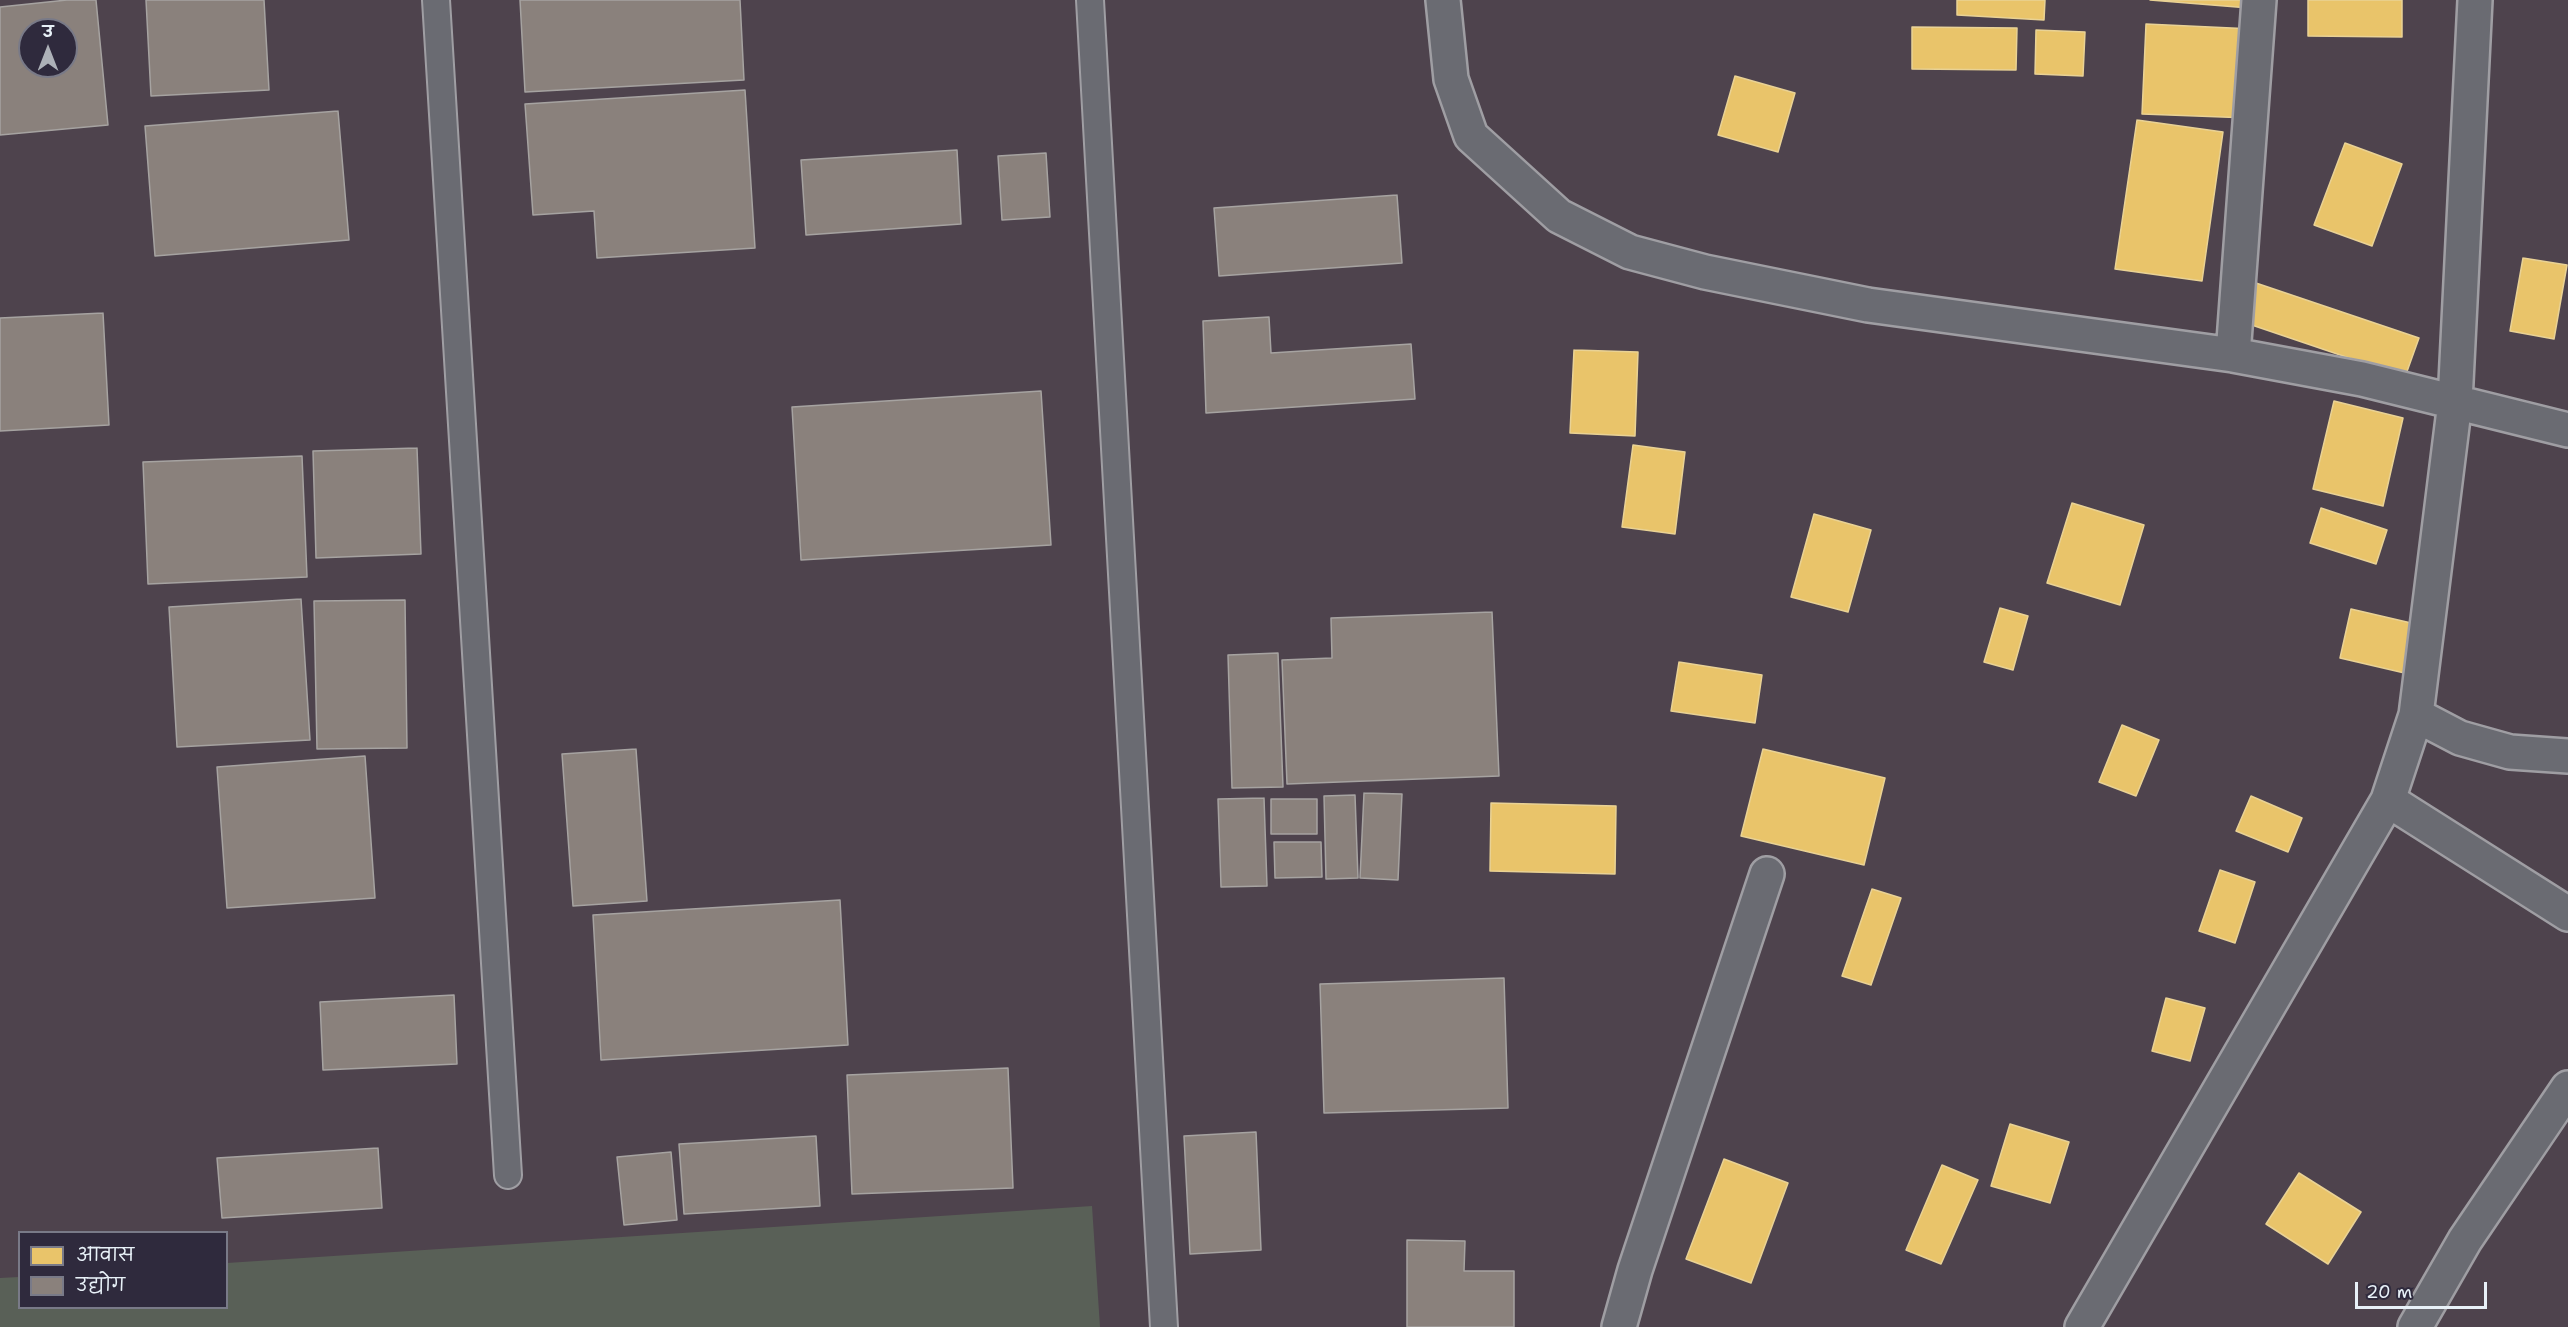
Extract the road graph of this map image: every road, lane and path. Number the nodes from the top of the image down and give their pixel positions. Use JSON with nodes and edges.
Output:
{"nodes":[{"id":1,"x":436,"y":0,"type":"edge"},
{"id":2,"x":1090,"y":0,"type":"edge"},
{"id":3,"x":1443,"y":0,"type":"edge"},
{"id":4,"x":2259,"y":0,"type":"edge"},
{"id":5,"x":2475,"y":0,"type":"edge"},
{"id":6,"x":2233,"y":355,"type":"junction"},
{"id":7,"x":2455,"y":402,"type":"junction"},
{"id":8,"x":2568,"y":430,"type":"edge"},
{"id":9,"x":2416,"y":715,"type":"junction"},
{"id":10,"x":2568,"y":756,"type":"edge"},
{"id":11,"x":2388,"y":800,"type":"junction"},
{"id":12,"x":1767,"y":874,"type":"dead end"},
{"id":13,"x":2568,"y":914,"type":"edge"},
{"id":14,"x":2568,"y":1088,"type":"edge"},
{"id":15,"x":508,"y":1175,"type":"dead end"},
{"id":16,"x":1164,"y":1327,"type":"edge"},
{"id":17,"x":1619,"y":1327,"type":"edge"},
{"id":18,"x":2082,"y":1327,"type":"edge"},
{"id":19,"x":2415,"y":1327,"type":"edge"}],
"edges":[{"from":1,"to":15,"type":"lane"},
{"from":2,"to":16,"type":"lane"},
{"from":3,"to":6,"type":"street"},
{"from":4,"to":6,"type":"street"},
{"from":5,"to":7,"type":"street"},
{"from":6,"to":7,"type":"street"},
{"from":7,"to":8,"type":"street"},
{"from":7,"to":9,"type":"street"},
{"from":9,"to":10,"type":"street"},
{"from":9,"to":11,"type":"street"},
{"from":11,"to":13,"type":"street"},
{"from":11,"to":18,"type":"street"},
{"from":12,"to":17,"type":"street"},
{"from":14,"to":19,"type":"street"}]}
